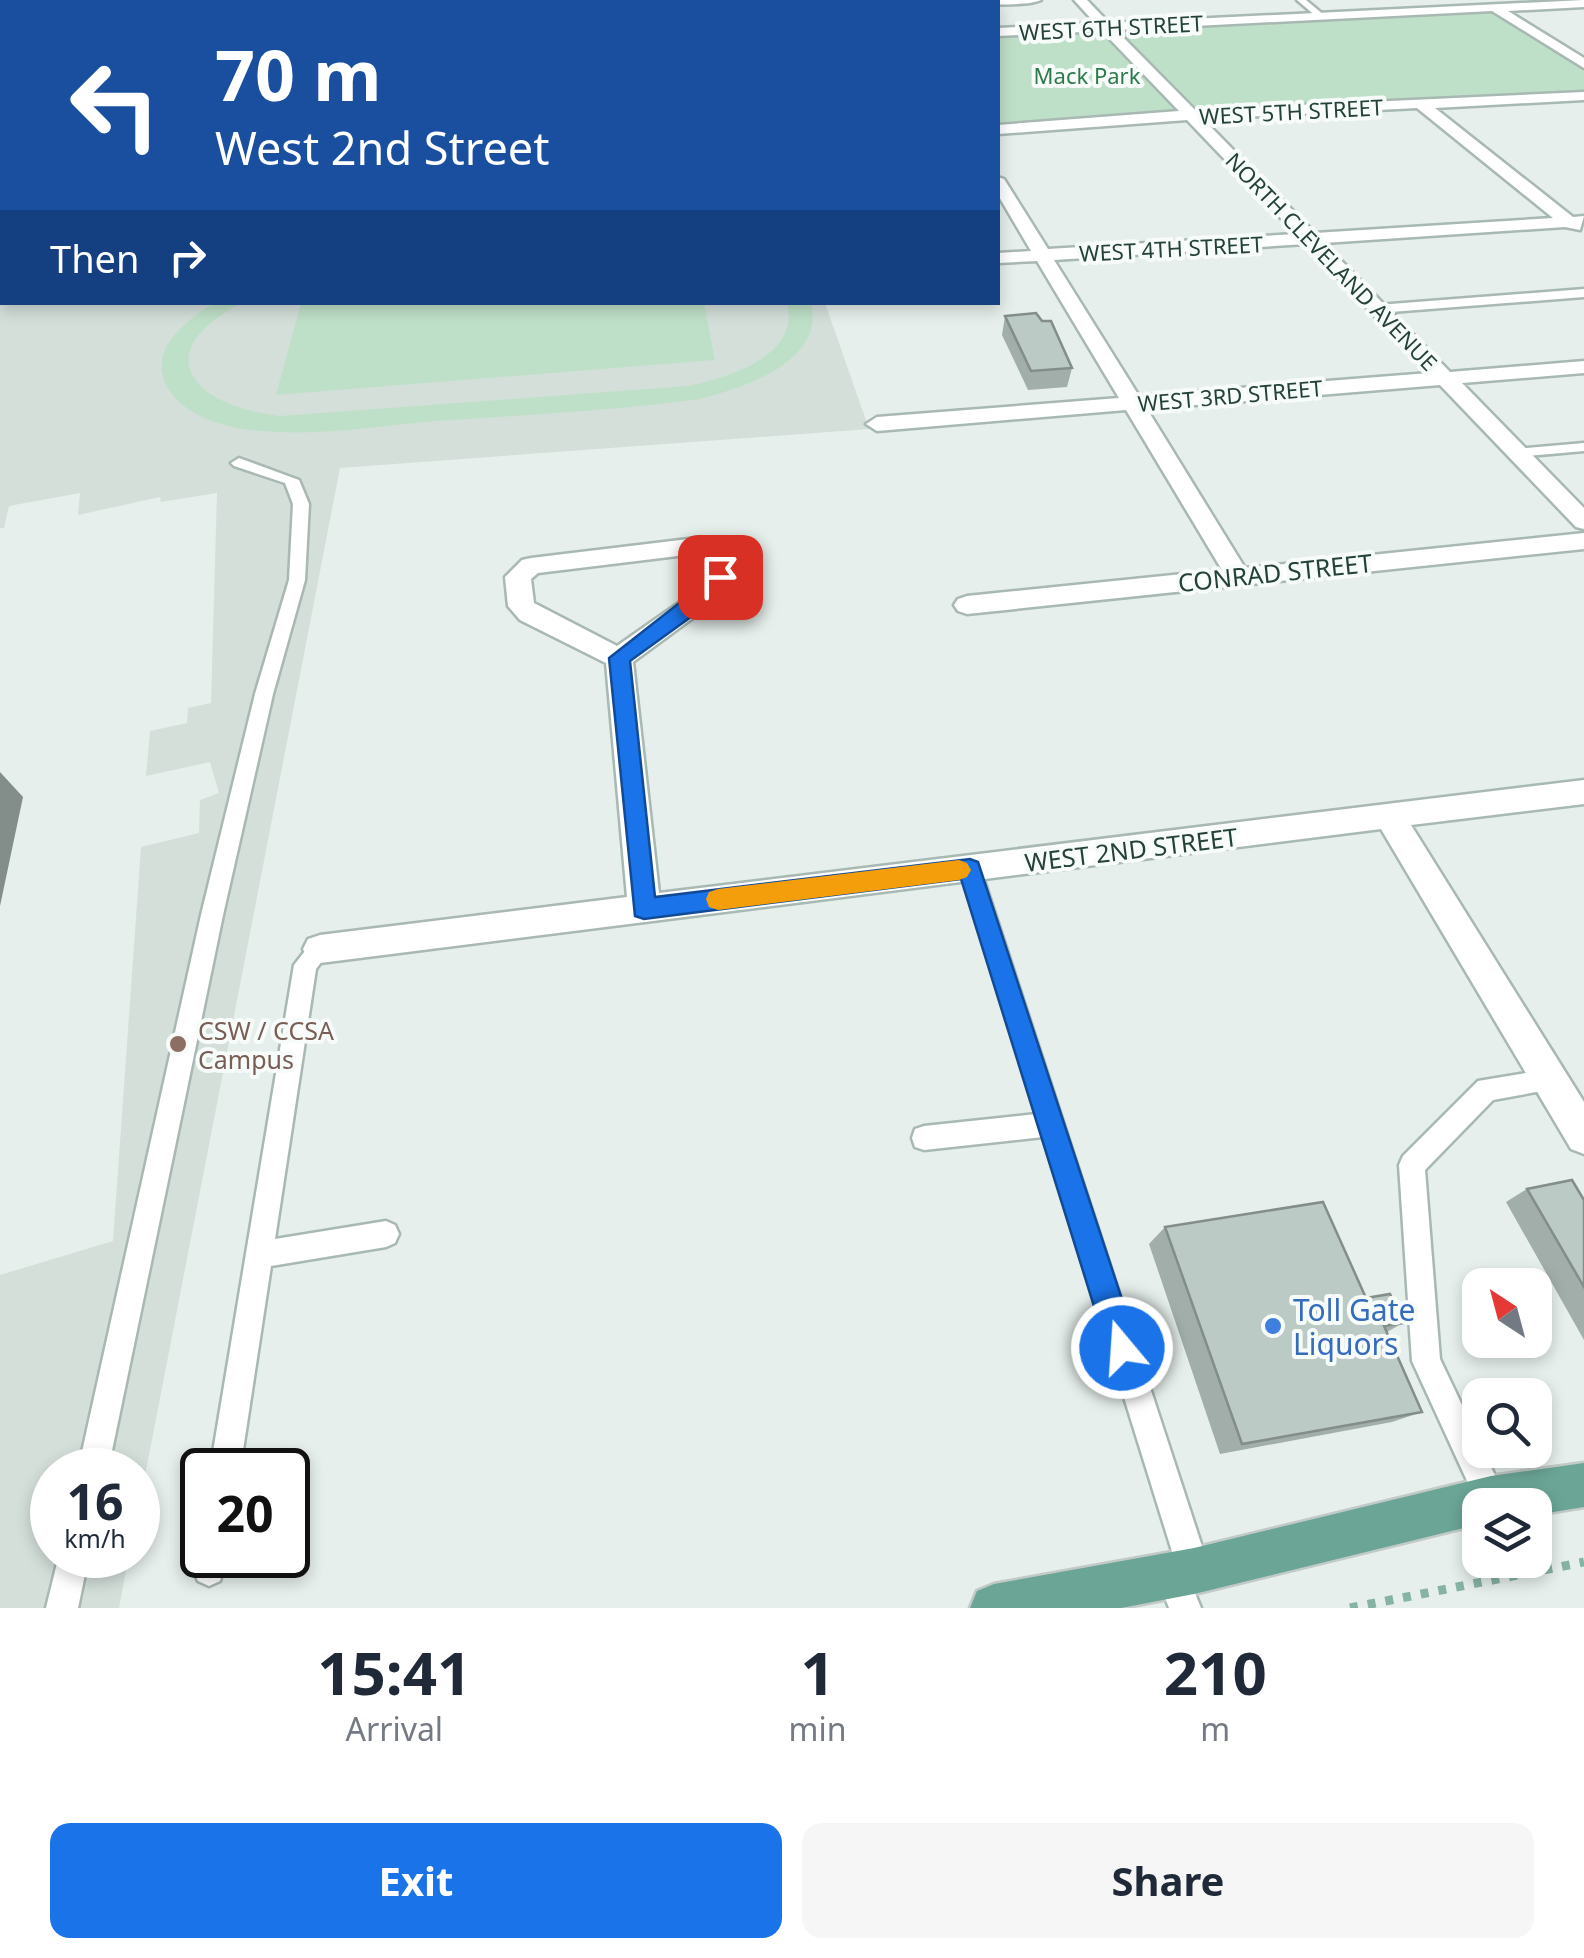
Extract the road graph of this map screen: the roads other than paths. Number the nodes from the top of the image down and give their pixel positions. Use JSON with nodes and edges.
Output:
{"nodes":[{"id":1,"x":1035,"y":0,"type":"edge"},
{"id":2,"x":1080,"y":0,"type":"edge"},
{"id":3,"x":1302,"y":0,"type":"edge"},
{"id":4,"x":1000,"y":1,"type":"edge"},
{"id":5,"x":1584,"y":3,"type":"edge"},
{"id":6,"x":1487,"y":4,"type":"edge"},
{"id":7,"x":1321,"y":16,"type":"junction"},
{"id":8,"x":1106,"y":27,"type":"junction"},
{"id":9,"x":1000,"y":32,"type":"edge"},
{"id":10,"x":1584,"y":64,"type":"edge"},
{"id":11,"x":1584,"y":96,"type":"edge"},
{"id":12,"x":1420,"y":104,"type":"junction"},
{"id":13,"x":1191,"y":116,"type":"junction"},
{"id":14,"x":1000,"y":130,"type":"edge"},
{"id":15,"x":1000,"y":185,"type":"edge"},
{"id":16,"x":1576,"y":221,"type":"edge"},
{"id":17,"x":1584,"y":234,"type":"edge"},
{"id":18,"x":1311,"y":239,"type":"junction"},
{"id":19,"x":1042,"y":255,"type":"junction"},
{"id":20,"x":1000,"y":258,"type":"edge"},
{"id":21,"x":1584,"y":293,"type":"edge"},
{"id":22,"x":1378,"y":309,"type":"junction"},
{"id":23,"x":1584,"y":366,"type":"edge"},
{"id":24,"x":1444,"y":378,"type":"junction"},
{"id":25,"x":1132,"y":403,"type":"junction"},
{"id":26,"x":877,"y":424,"type":"dead end"},
{"id":27,"x":1584,"y":448,"type":"edge"},
{"id":28,"x":1516,"y":453,"type":"junction"},
{"id":29,"x":239,"y":463,"type":"dead end"},
{"id":30,"x":1584,"y":522,"type":"edge"},
{"id":31,"x":1584,"y":541,"type":"edge"},
{"id":32,"x":1238,"y":576,"type":"junction"},
{"id":33,"x":967,"y":605,"type":"dead end"},
{"id":34,"x":620,"y":658,"type":"junction"},
{"id":35,"x":1584,"y":792,"type":"edge"},
{"id":36,"x":1390,"y":817,"type":"junction"},
{"id":37,"x":970,"y":868,"type":"junction"},
{"id":38,"x":644,"y":908,"type":"junction"},
{"id":39,"x":320,"y":949,"type":"joint"},
{"id":40,"x":1550,"y":1080,"type":"junction"},
{"id":41,"x":1051,"y":1124,"type":"junction"},
{"id":42,"x":1584,"y":1136,"type":"edge"},
{"id":43,"x":924,"y":1138,"type":"dead end"},
{"id":44,"x":386,"y":1234,"type":"dead end"},
{"id":45,"x":259,"y":1255,"type":"junction"},
{"id":46,"x":98,"y":1448,"type":"edge"},
{"id":47,"x":228,"y":1448,"type":"edge"},
{"id":48,"x":1584,"y":1485,"type":"edge"},
{"id":49,"x":1487,"y":1488,"type":"edge"},
{"id":50,"x":1552,"y":1490,"type":"edge"},
{"id":51,"x":1462,"y":1507,"type":"edge"},
{"id":52,"x":69,"y":1578,"type":"edge"},
{"id":53,"x":1184,"y":1585,"type":"edge"},
{"id":54,"x":1014,"y":1606,"type":"edge"},
{"id":55,"x":62,"y":1608,"type":"edge"}],
"edges":[{"from":1,"to":4,"type":"street"},
{"from":2,"to":8,"type":"street","name":"NORTH CLEVELAND AVENUE"},
{"from":3,"to":7,"type":"lane"},
{"from":5,"to":6,"type":"street","name":"WEST 6TH STREET"},
{"from":6,"to":7,"type":"street","name":"WEST 6TH STREET"},
{"from":6,"to":10,"type":"street"},
{"from":7,"to":8,"type":"street","name":"WEST 6TH STREET"},
{"from":8,"to":9,"type":"street","name":"WEST 6TH STREET"},
{"from":8,"to":13,"type":"street","name":"NORTH CLEVELAND AVENUE"},
{"from":11,"to":12,"type":"street","name":"WEST 5TH STREET"},
{"from":12,"to":13,"type":"street","name":"WEST 5TH STREET"},
{"from":12,"to":16,"type":"street"},
{"from":13,"to":14,"type":"street","name":"WEST 5TH STREET"},
{"from":13,"to":18,"type":"street","name":"NORTH CLEVELAND AVENUE"},
{"from":15,"to":19,"type":"street"},
{"from":16,"to":17,"type":"street"},
{"from":16,"to":18,"type":"street","name":"WEST 4TH STREET"},
{"from":18,"to":19,"type":"street","name":"WEST 4TH STREET"},
{"from":18,"to":22,"type":"street","name":"NORTH CLEVELAND AVENUE"},
{"from":19,"to":20,"type":"street","name":"WEST 4TH STREET"},
{"from":19,"to":25,"type":"street"},
{"from":21,"to":22,"type":"lane"},
{"from":22,"to":24,"type":"street","name":"NORTH CLEVELAND AVENUE"},
{"from":23,"to":24,"type":"street","name":"WEST 3RD STREET"},
{"from":24,"to":25,"type":"street","name":"WEST 3RD STREET"},
{"from":24,"to":28,"type":"street","name":"NORTH CLEVELAND AVENUE"},
{"from":25,"to":26,"type":"street","name":"WEST 3RD STREET"},
{"from":25,"to":32,"type":"street"},
{"from":27,"to":28,"type":"lane"},
{"from":28,"to":30,"type":"street","name":"NORTH CLEVELAND AVENUE"},
{"from":29,"to":46,"type":"lane"},
{"from":31,"to":32,"type":"street","name":"CONRAD STREET"},
{"from":32,"to":33,"type":"street","name":"CONRAD STREET"},
{"from":34,"to":34,"type":"street"},
{"from":34,"to":38,"type":"street"},
{"from":35,"to":36,"type":"street","name":"WEST 2ND STREET"},
{"from":36,"to":37,"type":"street","name":"WEST 2ND STREET"},
{"from":36,"to":40,"type":"street"},
{"from":37,"to":38,"type":"street","name":"WEST 2ND STREET"},
{"from":37,"to":41,"type":"lane"},
{"from":38,"to":39,"type":"street","name":"WEST 2ND STREET"},
{"from":39,"to":45,"type":"lane"},
{"from":40,"to":42,"type":"street"},
{"from":40,"to":49,"type":"lane"},
{"from":41,"to":43,"type":"lane"},
{"from":41,"to":53,"type":"lane"},
{"from":44,"to":45,"type":"lane"},
{"from":45,"to":47,"type":"lane"},
{"from":48,"to":50,"type":"main road"},
{"from":51,"to":53,"type":"main road"},
{"from":52,"to":55,"type":"lane"},
{"from":53,"to":54,"type":"main road"}]}
